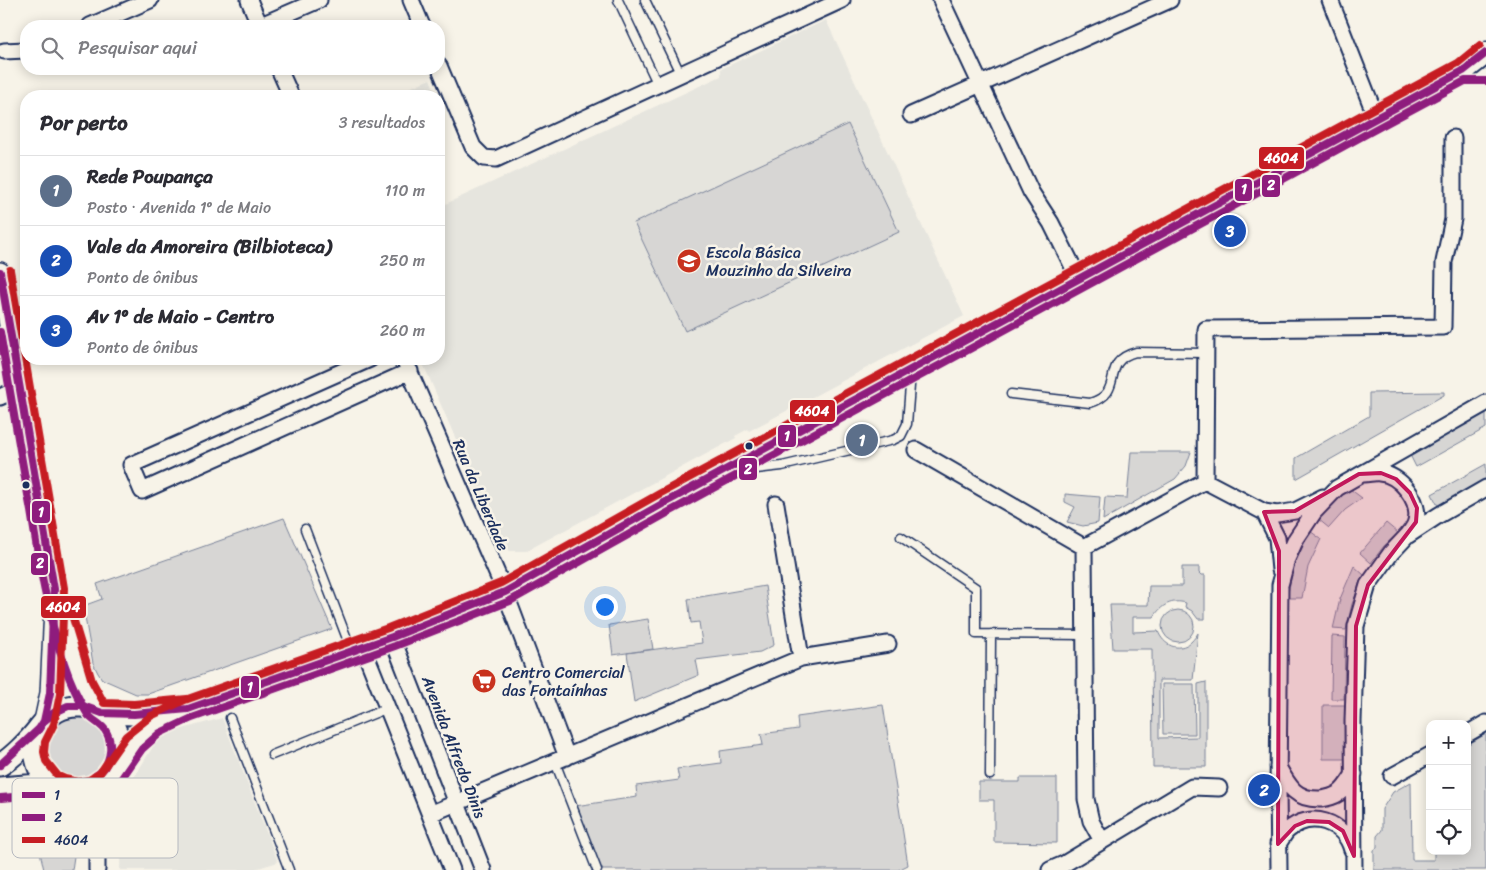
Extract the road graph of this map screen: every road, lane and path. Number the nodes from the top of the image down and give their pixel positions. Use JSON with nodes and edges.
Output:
{"nodes":[{"id":1,"x":150,"y":0,"type":"edge"},
{"id":2,"x":248,"y":0,"type":"edge"},
{"id":3,"x":319,"y":0,"type":"edge"},
{"id":4,"x":411,"y":0,"type":"edge"},
{"id":5,"x":618,"y":0,"type":"edge"},
{"id":6,"x":645,"y":0,"type":"edge"},
{"id":7,"x":842,"y":0,"type":"edge"},
{"id":8,"x":941,"y":0,"type":"edge"},
{"id":9,"x":1170,"y":0,"type":"edge"},
{"id":10,"x":1330,"y":0,"type":"edge"},
{"id":11,"x":104,"y":20,"type":"edge"},
{"id":12,"x":257,"y":20,"type":"edge"},
{"id":13,"x":274,"y":20,"type":"edge"},
{"id":14,"x":419,"y":20,"type":"edge"},
{"id":15,"x":20,"y":50,"type":"edge"},
{"id":16,"x":4,"y":51,"type":"dead end"},
{"id":17,"x":1486,"y":53,"type":"edge"},
{"id":18,"x":1463,"y":71,"type":"junction"},
{"id":19,"x":1486,"y":71,"type":"edge"},
{"id":20,"x":681,"y":74,"type":"junction"},
{"id":21,"x":280,"y":75,"type":"edge"},
{"id":22,"x":443,"y":75,"type":"edge"},
{"id":23,"x":658,"y":85,"type":"junction"},
{"id":24,"x":979,"y":85,"type":"junction"},
{"id":25,"x":284,"y":90,"type":"edge"},
{"id":26,"x":911,"y":115,"type":"dead end"},
{"id":27,"x":1376,"y":116,"type":"junction"},
{"id":28,"x":1453,"y":138,"type":"dead end"},
{"id":29,"x":0,"y":272,"type":"edge"},
{"id":30,"x":1079,"y":279,"type":"junction"},
{"id":31,"x":1205,"y":353,"type":"junction"},
{"id":32,"x":356,"y":365,"type":"edge"},
{"id":33,"x":407,"y":365,"type":"edge"},
{"id":34,"x":911,"y":370,"type":"junction"},
{"id":35,"x":20,"y":388,"type":"junction"},
{"id":36,"x":1011,"y":394,"type":"dead end"},
{"id":37,"x":0,"y":396,"type":"edge"},
{"id":38,"x":1486,"y":403,"type":"edge"},
{"id":39,"x":916,"y":450,"type":"dead end"},
{"id":40,"x":717,"y":474,"type":"junction"},
{"id":41,"x":1359,"y":474,"type":"junction"},
{"id":42,"x":1205,"y":482,"type":"junction"},
{"id":43,"x":1337,"y":488,"type":"junction"},
{"id":44,"x":1486,"y":488,"type":"edge"},
{"id":45,"x":1486,"y":502,"type":"edge"},
{"id":46,"x":776,"y":504,"type":"dead end"},
{"id":47,"x":1455,"y":506,"type":"junction"},
{"id":48,"x":1264,"y":512,"type":"junction"},
{"id":49,"x":305,"y":529,"type":"dead end"},
{"id":50,"x":1407,"y":536,"type":"junction"},
{"id":51,"x":901,"y":537,"type":"dead end"},
{"id":52,"x":1084,"y":547,"type":"junction"},
{"id":53,"x":1280,"y":585,"type":"junction"},
{"id":54,"x":54,"y":589,"type":"junction"},
{"id":55,"x":505,"y":592,"type":"junction"},
{"id":56,"x":991,"y":634,"type":"junction"},
{"id":57,"x":1084,"y":635,"type":"junction"},
{"id":58,"x":392,"y":637,"type":"junction"},
{"id":59,"x":888,"y":644,"type":"dead end"},
{"id":60,"x":357,"y":649,"type":"junction"},
{"id":61,"x":801,"y":658,"type":"junction"},
{"id":62,"x":388,"y":708,"type":"junction"},
{"id":63,"x":188,"y":709,"type":"junction"},
{"id":64,"x":99,"y":711,"type":"junction"},
{"id":65,"x":230,"y":718,"type":"dead end"},
{"id":66,"x":1486,"y":723,"type":"edge"},
{"id":67,"x":41,"y":725,"type":"junction"},
{"id":68,"x":1471,"y":732,"type":"edge"},
{"id":69,"x":272,"y":754,"type":"dead end"},
{"id":70,"x":1426,"y":757,"type":"edge"},
{"id":71,"x":561,"y":760,"type":"junction"},
{"id":72,"x":0,"y":765,"type":"edge"},
{"id":73,"x":1278,"y":767,"type":"junction"},
{"id":74,"x":112,"y":774,"type":"junction"},
{"id":75,"x":1354,"y":774,"type":"junction"},
{"id":76,"x":990,"y":775,"type":"dead end"},
{"id":77,"x":1392,"y":776,"type":"dead end"},
{"id":78,"x":47,"y":778,"type":"edge"},
{"id":79,"x":107,"y":778,"type":"edge"},
{"id":80,"x":111,"y":778,"type":"edge"},
{"id":81,"x":1219,"y":788,"type":"dead end"},
{"id":82,"x":458,"y":803,"type":"junction"},
{"id":83,"x":430,"y":814,"type":"junction"},
{"id":84,"x":1102,"y":841,"type":"junction"},
{"id":85,"x":1278,"y":844,"type":"junction"},
{"id":86,"x":1354,"y":863,"type":"edge"},
{"id":87,"x":289,"y":870,"type":"edge"},
{"id":88,"x":452,"y":870,"type":"edge"},
{"id":89,"x":483,"y":870,"type":"edge"},
{"id":90,"x":597,"y":870,"type":"edge"},
{"id":91,"x":1050,"y":870,"type":"edge"},
{"id":92,"x":1279,"y":870,"type":"edge"}],
"edges":[{"from":1,"to":11,"type":"street"},
{"from":2,"to":12,"type":"street"},
{"from":3,"to":13,"type":"street"},
{"from":4,"to":14,"type":"street"},
{"from":5,"to":23,"type":"lane"},
{"from":6,"to":20,"type":"lane"},
{"from":7,"to":20,"type":"street"},
{"from":8,"to":24,"type":"street"},
{"from":9,"to":24,"type":"street"},
{"from":10,"to":27,"type":"street"},
{"from":15,"to":16,"type":"street"},
{"from":17,"to":18,"type":"main road"},
{"from":18,"to":19,"type":"main road"},
{"from":18,"to":27,"type":"main road"},
{"from":20,"to":23,"type":"street"},
{"from":21,"to":25,"type":"street"},
{"from":22,"to":23,"type":"street"},
{"from":24,"to":26,"type":"street"},
{"from":24,"to":30,"type":"street"},
{"from":27,"to":30,"type":"main road"},
{"from":28,"to":31,"type":"street"},
{"from":29,"to":35,"type":"street"},
{"from":30,"to":34,"type":"main road"},
{"from":31,"to":36,"type":"lane"},
{"from":31,"to":42,"type":"street"},
{"from":32,"to":33,"type":"street"},
{"from":33,"to":55,"type":"street","name":"Rua da Liberdade"},
{"from":34,"to":40,"type":"main road"},
{"from":34,"to":40,"type":"lane"},
{"from":35,"to":37,"type":"street"},
{"from":35,"to":54,"type":"street"},
{"from":38,"to":41,"type":"street"},
{"from":39,"to":52,"type":"street"},
{"from":40,"to":55,"type":"main road"},
{"from":41,"to":43,"type":"street"},
{"from":41,"to":50,"type":"street"},
{"from":42,"to":48,"type":"street"},
{"from":42,"to":52,"type":"street"},
{"from":43,"to":48,"type":"street"},
{"from":43,"to":53,"type":"street"},
{"from":44,"to":47,"type":"street"},
{"from":45,"to":47,"type":"street"},
{"from":46,"to":61,"type":"street"},
{"from":47,"to":50,"type":"street"},
{"from":48,"to":53,"type":"street"},
{"from":49,"to":60,"type":"lane"},
{"from":50,"to":75,"type":"street"},
{"from":51,"to":56,"type":"lane"},
{"from":52,"to":57,"type":"street"},
{"from":53,"to":73,"type":"street"},
{"from":54,"to":64,"type":"street"},
{"from":54,"to":67,"type":"street"},
{"from":55,"to":58,"type":"main road"},
{"from":55,"to":71,"type":"street","name":"Rua da Liberdade"},
{"from":56,"to":57,"type":"lane"},
{"from":56,"to":76,"type":"lane"},
{"from":57,"to":84,"type":"street"},
{"from":58,"to":60,"type":"main road"},
{"from":58,"to":82,"type":"street","name":"Avenida Alfredo Dinis"},
{"from":59,"to":61,"type":"street"},
{"from":60,"to":62,"type":"street"},
{"from":60,"to":63,"type":"main road"},
{"from":61,"to":71,"type":"street"},
{"from":62,"to":69,"type":"lane"},
{"from":62,"to":83,"type":"street"},
{"from":63,"to":64,"type":"main road"},
{"from":63,"to":74,"type":"main road"},
{"from":64,"to":67,"type":"main road"},
{"from":64,"to":74,"type":"main road"},
{"from":65,"to":87,"type":"lane"},
{"from":66,"to":68,"type":"street"},
{"from":67,"to":72,"type":"main road"},
{"from":67,"to":78,"type":"main road"},
{"from":70,"to":77,"type":"street"},
{"from":71,"to":82,"type":"street"},
{"from":71,"to":90,"type":"lane"},
{"from":73,"to":75,"type":"street"},
{"from":73,"to":85,"type":"street"},
{"from":74,"to":79,"type":"main road"},
{"from":74,"to":80,"type":"street"},
{"from":75,"to":86,"type":"street"},
{"from":81,"to":84,"type":"street"},
{"from":82,"to":83,"type":"street"},
{"from":82,"to":89,"type":"street","name":"Avenida Alfredo Dinis"},
{"from":83,"to":88,"type":"street"},
{"from":84,"to":91,"type":"street"},
{"from":85,"to":86,"type":"street"},
{"from":85,"to":92,"type":"street"}]}
